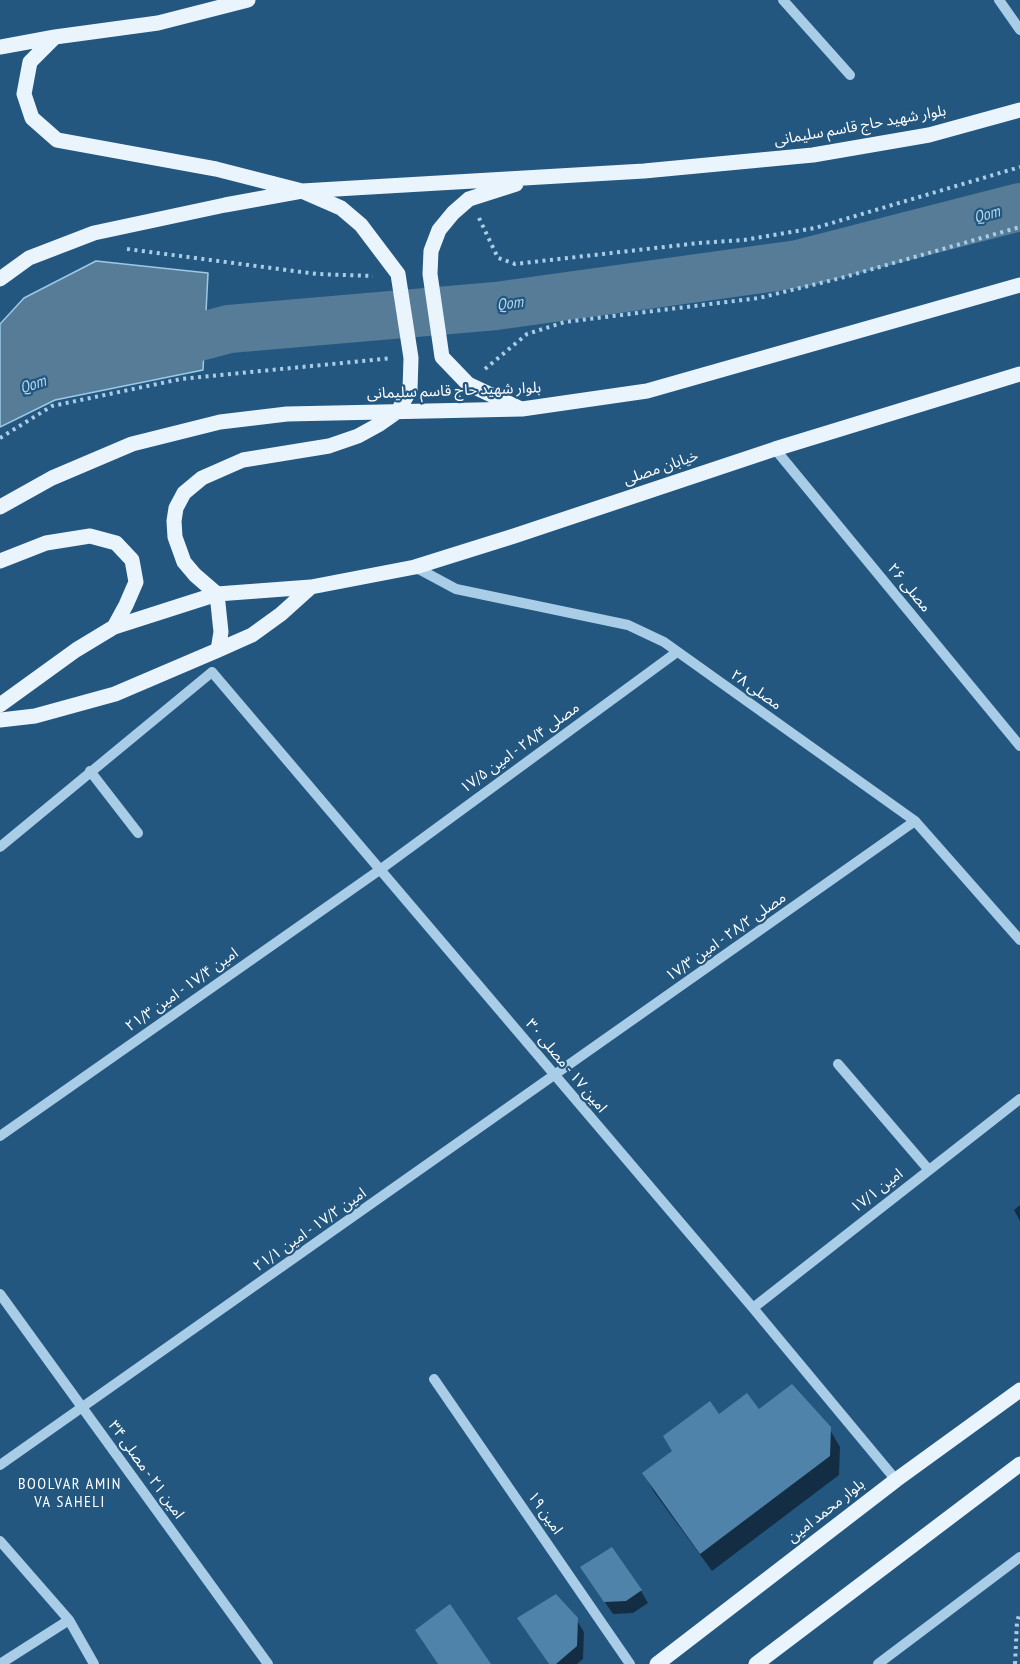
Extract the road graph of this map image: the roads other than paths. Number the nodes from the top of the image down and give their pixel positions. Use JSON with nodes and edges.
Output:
{"nodes":[{"id":1,"x":248,"y":0,"type":"edge"},
{"id":2,"x":783,"y":0,"type":"edge"},
{"id":3,"x":999,"y":0,"type":"edge"},
{"id":4,"x":1020,"y":30,"type":"edge"},
{"id":5,"x":55,"y":37,"type":"junction"},
{"id":6,"x":0,"y":47,"type":"edge"},
{"id":7,"x":850,"y":75,"type":"dead end"},
{"id":8,"x":1020,"y":110,"type":"edge"},
{"id":9,"x":538,"y":177,"type":"junction"},
{"id":10,"x":302,"y":191,"type":"junction"},
{"id":11,"x":0,"y":279,"type":"edge"},
{"id":12,"x":1020,"y":285,"type":"edge"},
{"id":13,"x":1019,"y":376,"type":"edge"},
{"id":14,"x":522,"y":409,"type":"junction"},
{"id":15,"x":398,"y":411,"type":"junction"},
{"id":16,"x":775,"y":449,"type":"junction"},
{"id":17,"x":0,"y":507,"type":"edge"},
{"id":18,"x":0,"y":561,"type":"edge"},
{"id":19,"x":415,"y":567,"type":"junction"},
{"id":20,"x":310,"y":587,"type":"junction"},
{"id":21,"x":217,"y":594,"type":"junction"},
{"id":22,"x":114,"y":627,"type":"junction"},
{"id":23,"x":218,"y":650,"type":"junction"},
{"id":24,"x":677,"y":652,"type":"junction"},
{"id":25,"x":0,"y":705,"type":"edge"},
{"id":26,"x":0,"y":720,"type":"edge"},
{"id":27,"x":1020,"y":746,"type":"edge"},
{"id":28,"x":90,"y":771,"type":"junction"},
{"id":29,"x":915,"y":821,"type":"junction"},
{"id":30,"x":138,"y":833,"type":"dead end"},
{"id":31,"x":0,"y":847,"type":"edge"},
{"id":32,"x":381,"y":869,"type":"junction"},
{"id":33,"x":1020,"y":940,"type":"edge"},
{"id":34,"x":838,"y":1064,"type":"dead end"},
{"id":35,"x":555,"y":1076,"type":"junction"},
{"id":36,"x":1020,"y":1099,"type":"edge"},
{"id":37,"x":0,"y":1136,"type":"edge"},
{"id":38,"x":928,"y":1169,"type":"junction"},
{"id":39,"x":0,"y":1294,"type":"edge"},
{"id":40,"x":753,"y":1308,"type":"junction"},
{"id":41,"x":434,"y":1379,"type":"dead end"},
{"id":42,"x":1020,"y":1390,"type":"edge"},
{"id":43,"x":82,"y":1407,"type":"junction"},
{"id":44,"x":1020,"y":1464,"type":"edge"},
{"id":45,"x":0,"y":1465,"type":"edge"},
{"id":46,"x":896,"y":1480,"type":"junction"},
{"id":47,"x":0,"y":1541,"type":"edge"},
{"id":48,"x":1020,"y":1557,"type":"edge"},
{"id":49,"x":69,"y":1620,"type":"junction"},
{"id":50,"x":0,"y":1664,"type":"edge"},
{"id":51,"x":94,"y":1664,"type":"edge"},
{"id":52,"x":268,"y":1664,"type":"edge"},
{"id":53,"x":630,"y":1664,"type":"edge"},
{"id":54,"x":657,"y":1664,"type":"edge"},
{"id":55,"x":756,"y":1664,"type":"edge"},
{"id":56,"x":878,"y":1664,"type":"edge"}],
"edges":[{"from":1,"to":5,"type":"main road"},
{"from":2,"to":7,"type":"street"},
{"from":3,"to":4,"type":"street"},
{"from":5,"to":6,"type":"main road"},
{"from":5,"to":10,"type":"main road"},
{"from":8,"to":9,"type":"main road","name":"بلوار شهید حاج قاسم سلیمانی"},
{"from":9,"to":10,"type":"main road","name":"بلوار شهید حاج قاسم سلیمانی"},
{"from":9,"to":14,"type":"main road"},
{"from":10,"to":11,"type":"main road","name":"بلوار شهید حاج قاسم سلیمانی"},
{"from":10,"to":15,"type":"main road"},
{"from":12,"to":14,"type":"main road","name":"بلوار شهید حاج قاسم سلیمانی"},
{"from":13,"to":16,"type":"main road","name":"خیابان مصلی"},
{"from":14,"to":15,"type":"main road","name":"بلوار شهید حاج قاسم سلیمانی"},
{"from":15,"to":17,"type":"main road","name":"بلوار شهید حاج قاسم سلیمانی"},
{"from":15,"to":21,"type":"main road"},
{"from":16,"to":19,"type":"main road","name":"خیابان مصلی"},
{"from":16,"to":27,"type":"street","name":"مصلی ۲۶"},
{"from":18,"to":22,"type":"main road"},
{"from":19,"to":20,"type":"main road","name":"خیابان مصلی"},
{"from":19,"to":24,"type":"street","name":"مصلی ۲۸"},
{"from":20,"to":21,"type":"main road","name":"خیابان مصلی"},
{"from":20,"to":23,"type":"main road"},
{"from":21,"to":22,"type":"main road","name":"خیابان مصلی"},
{"from":21,"to":23,"type":"main road"},
{"from":22,"to":25,"type":"main road","name":"خیابان مصلی"},
{"from":23,"to":26,"type":"main road"},
{"from":24,"to":29,"type":"street","name":"مصلی ۲۸"},
{"from":24,"to":32,"type":"street","name":"مصلی ۲۸/۴ - امین ۱۷/۵"},
{"from":28,"to":30,"type":"street"},
{"from":28,"to":31,"type":"street"},
{"from":28,"to":32,"type":"street","name":"امین ۱۷ - مصلی ۳۰"},
{"from":29,"to":33,"type":"street","name":"مصلی ۲۸"},
{"from":29,"to":35,"type":"street","name":"مصلی ۲۸/۲ - امین ۱۷/۳"},
{"from":32,"to":35,"type":"street","name":"امین ۱۷ - مصلی ۳۰"},
{"from":32,"to":37,"type":"street","name":"امین ۱۷/۴ - امین ۲۱/۳"},
{"from":34,"to":38,"type":"street"},
{"from":35,"to":40,"type":"street","name":"امین ۱۷ - مصلی ۳۰"},
{"from":35,"to":43,"type":"street","name":"امین ۱۷/۲ - امین ۲۱/۱"},
{"from":36,"to":38,"type":"street","name":"امین ۱۷/۱"},
{"from":38,"to":40,"type":"street","name":"امین ۱۷/۱"},
{"from":39,"to":43,"type":"street","name":"امین ۲۱ - مصلی ۳۴"},
{"from":40,"to":46,"type":"street","name":"امین ۱۷ - مصلی ۳۰"},
{"from":41,"to":53,"type":"street","name":"امین ۱۹"},
{"from":42,"to":46,"type":"main road","name":"بلوار محمد امین"},
{"from":43,"to":45,"type":"street","name":"امین ۱۷/۲ - امین ۲۱/۱"},
{"from":43,"to":52,"type":"street","name":"امین ۲۱ - مصلی ۳۴"},
{"from":44,"to":55,"type":"main road"},
{"from":46,"to":54,"type":"main road","name":"بلوار محمد امین"},
{"from":47,"to":49,"type":"street"},
{"from":48,"to":56,"type":"street"},
{"from":49,"to":50,"type":"street"},
{"from":49,"to":51,"type":"street"}]}
